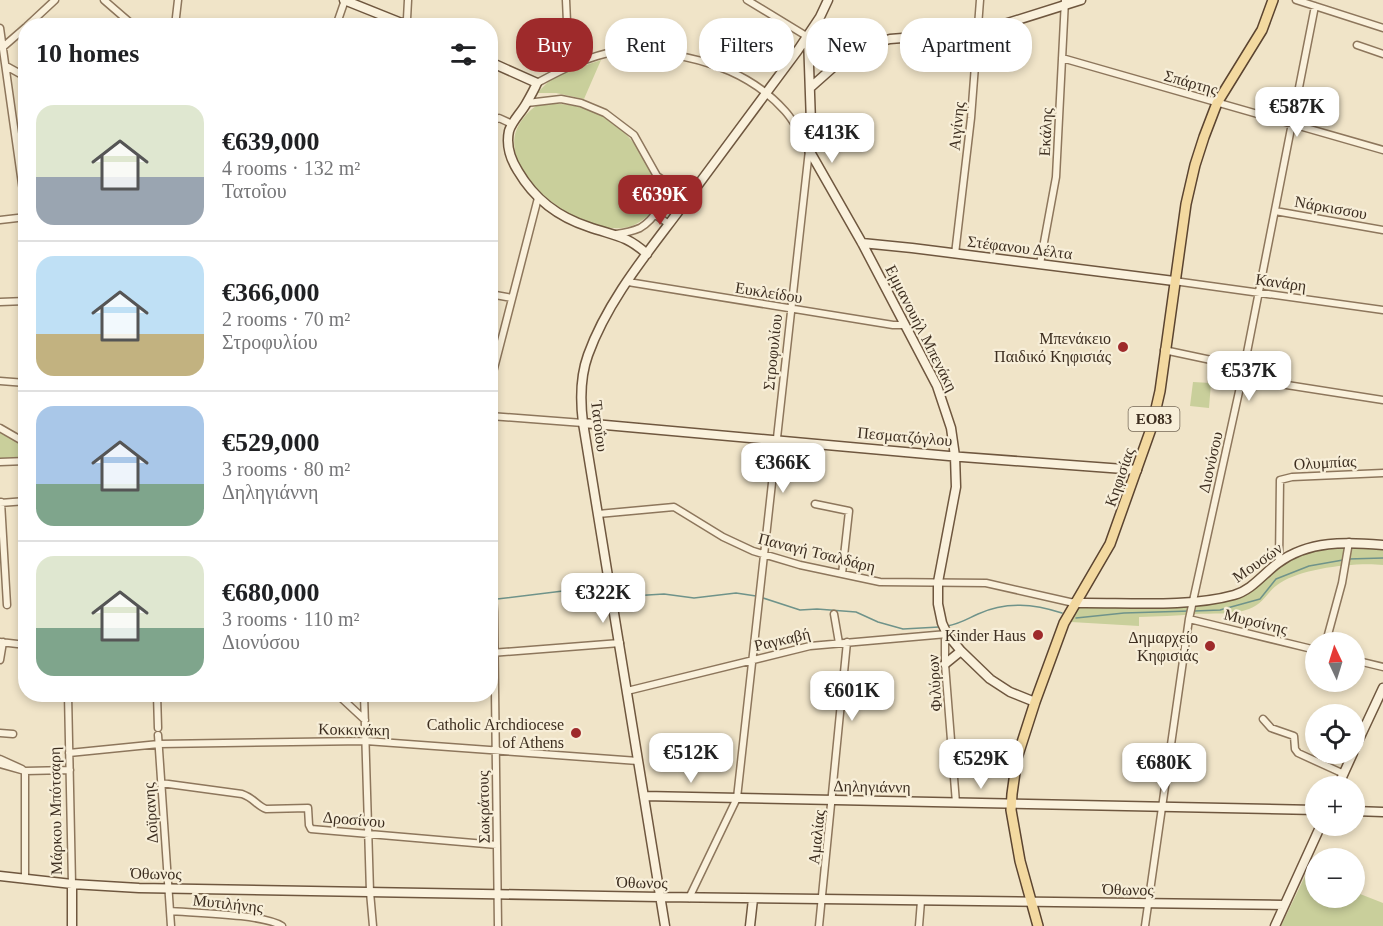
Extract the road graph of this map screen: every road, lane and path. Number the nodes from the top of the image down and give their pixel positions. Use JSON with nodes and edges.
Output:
{"nodes":[{"id":1,"x":56,"y":0,"type":"edge"},
{"id":2,"x":104,"y":0,"type":"edge"},
{"id":3,"x":178,"y":0,"type":"edge"},
{"id":4,"x":344,"y":0,"type":"edge"},
{"id":5,"x":408,"y":0,"type":"edge"},
{"id":6,"x":566,"y":0,"type":"edge"},
{"id":7,"x":747,"y":0,"type":"edge"},
{"id":8,"x":828,"y":0,"type":"edge"},
{"id":9,"x":980,"y":0,"type":"edge"},
{"id":10,"x":1081,"y":0,"type":"edge"},
{"id":11,"x":1273,"y":0,"type":"edge"},
{"id":12,"x":1296,"y":0,"type":"edge"},
{"id":13,"x":1065,"y":2,"type":"edge"},
{"id":14,"x":1313,"y":4,"type":"edge"},
{"id":15,"x":35,"y":18,"type":"edge"},
{"id":16,"x":125,"y":18,"type":"edge"},
{"id":17,"x":175,"y":18,"type":"edge"},
{"id":18,"x":338,"y":18,"type":"edge"},
{"id":19,"x":387,"y":18,"type":"edge"},
{"id":20,"x":407,"y":18,"type":"edge"},
{"id":21,"x":567,"y":18,"type":"edge"},
{"id":22,"x":818,"y":18,"type":"edge"},
{"id":23,"x":979,"y":18,"type":"edge"},
{"id":24,"x":1019,"y":18,"type":"edge"},
{"id":25,"x":0,"y":28,"type":"edge"},
{"id":26,"x":1383,"y":28,"type":"edge"},
{"id":27,"x":18,"y":33,"type":"edge"},
{"id":28,"x":806,"y":36,"type":"edge"},
{"id":29,"x":806,"y":38,"type":"edge"},
{"id":30,"x":900,"y":38,"type":"edge"},
{"id":31,"x":1357,"y":45,"type":"dead end"},
{"id":32,"x":3,"y":47,"type":"junction"},
{"id":33,"x":1383,"y":54,"type":"edge"},
{"id":34,"x":1062,"y":58,"type":"junction"},
{"id":35,"x":593,"y":59,"type":"edge"},
{"id":36,"x":6,"y":66,"type":"junction"},
{"id":37,"x":498,"y":66,"type":"edge"},
{"id":38,"x":558,"y":72,"type":"edge"},
{"id":39,"x":810,"y":72,"type":"edge"},
{"id":40,"x":975,"y":72,"type":"edge"},
{"id":41,"x":18,"y":73,"type":"edge"},
{"id":42,"x":537,"y":83,"type":"junction"},
{"id":43,"x":811,"y":87,"type":"junction"},
{"id":44,"x":9,"y":88,"type":"junction"},
{"id":45,"x":0,"y":92,"type":"edge"},
{"id":46,"x":766,"y":94,"type":"junction"},
{"id":47,"x":1217,"y":103,"type":"junction"},
{"id":48,"x":527,"y":104,"type":"junction"},
{"id":49,"x":498,"y":118,"type":"edge"},
{"id":50,"x":512,"y":124,"type":"junction"},
{"id":51,"x":1292,"y":124,"type":"junction"},
{"id":52,"x":18,"y":150,"type":"edge"},
{"id":53,"x":809,"y":150,"type":"junction"},
{"id":54,"x":1383,"y":150,"type":"edge"},
{"id":55,"x":667,"y":183,"type":"junction"},
{"id":56,"x":694,"y":191,"type":"junction"},
{"id":57,"x":538,"y":198,"type":"junction"},
{"id":58,"x":1275,"y":210,"type":"junction"},
{"id":59,"x":654,"y":214,"type":"junction"},
{"id":60,"x":18,"y":216,"type":"edge"},
{"id":61,"x":0,"y":220,"type":"edge"},
{"id":62,"x":669,"y":224,"type":"junction"},
{"id":63,"x":1383,"y":230,"type":"edge"},
{"id":64,"x":616,"y":234,"type":"junction"},
{"id":65,"x":862,"y":243,"type":"junction"},
{"id":66,"x":647,"y":254,"type":"junction"},
{"id":67,"x":955,"y":254,"type":"junction"},
{"id":68,"x":1040,"y":264,"type":"junction"},
{"id":69,"x":1174,"y":281,"type":"junction"},
{"id":70,"x":628,"y":282,"type":"junction"},
{"id":71,"x":1259,"y":293,"type":"junction"},
{"id":72,"x":498,"y":295,"type":"edge"},
{"id":73,"x":512,"y":298,"type":"junction"},
{"id":74,"x":18,"y":301,"type":"edge"},
{"id":75,"x":0,"y":302,"type":"edge"},
{"id":76,"x":792,"y":309,"type":"junction"},
{"id":77,"x":1383,"y":310,"type":"edge"},
{"id":78,"x":905,"y":325,"type":"junction"},
{"id":79,"x":1164,"y":350,"type":"junction"},
{"id":80,"x":498,"y":353,"type":"edge"},
{"id":81,"x":1244,"y":367,"type":"junction"},
{"id":82,"x":1242,"y":378,"type":"junction"},
{"id":83,"x":0,"y":381,"type":"edge"},
{"id":84,"x":18,"y":382,"type":"edge"},
{"id":85,"x":1383,"y":400,"type":"edge"},
{"id":86,"x":498,"y":417,"type":"edge"},
{"id":87,"x":583,"y":423,"type":"junction"},
{"id":88,"x":0,"y":428,"type":"edge"},
{"id":89,"x":18,"y":438,"type":"edge"},
{"id":90,"x":777,"y":440,"type":"junction"},
{"id":91,"x":955,"y":456,"type":"junction"},
{"id":92,"x":18,"y":461,"type":"edge"},
{"id":93,"x":0,"y":462,"type":"edge"},
{"id":94,"x":1137,"y":470,"type":"junction"},
{"id":95,"x":1383,"y":473,"type":"edge"},
{"id":96,"x":18,"y":501,"type":"edge"},
{"id":97,"x":0,"y":502,"type":"edge"},
{"id":98,"x":815,"y":504,"type":"dead end"},
{"id":99,"x":598,"y":514,"type":"junction"},
{"id":100,"x":1345,"y":542,"type":"junction"},
{"id":101,"x":1383,"y":544,"type":"edge"},
{"id":102,"x":765,"y":556,"type":"junction"},
{"id":103,"x":1279,"y":562,"type":"junction"},
{"id":104,"x":842,"y":574,"type":"junction"},
{"id":105,"x":938,"y":582,"type":"junction"},
{"id":106,"x":3,"y":597,"type":"edge"},
{"id":107,"x":1192,"y":603,"type":"junction"},
{"id":108,"x":7,"y":605,"type":"dead end"},
{"id":109,"x":1070,"y":610,"type":"junction"},
{"id":110,"x":834,"y":614,"type":"dead end"},
{"id":111,"x":1190,"y":617,"type":"junction"},
{"id":112,"x":1329,"y":632,"type":"edge"},
{"id":113,"x":947,"y":633,"type":"junction"},
{"id":114,"x":1,"y":642,"type":"edge"},
{"id":115,"x":847,"y":642,"type":"junction"},
{"id":116,"x":620,"y":643,"type":"junction"},
{"id":117,"x":840,"y":643,"type":"junction"},
{"id":118,"x":18,"y":644,"type":"edge"},
{"id":119,"x":1305,"y":647,"type":"edge"},
{"id":120,"x":961,"y":651,"type":"junction"},
{"id":121,"x":498,"y":653,"type":"edge"},
{"id":122,"x":0,"y":660,"type":"edge"},
{"id":123,"x":752,"y":660,"type":"junction"},
{"id":124,"x":1365,"y":663,"type":"edge"},
{"id":125,"x":945,"y":664,"type":"junction"},
{"id":126,"x":1383,"y":667,"type":"edge"},
{"id":127,"x":1383,"y":688,"type":"edge"},
{"id":128,"x":627,"y":691,"type":"junction"},
{"id":129,"x":68,"y":702,"type":"edge"},
{"id":130,"x":157,"y":702,"type":"edge"},
{"id":131,"x":346,"y":702,"type":"edge"},
{"id":132,"x":364,"y":702,"type":"edge"},
{"id":133,"x":494,"y":702,"type":"edge"},
{"id":134,"x":1035,"y":702,"type":"junction"},
{"id":135,"x":1263,"y":719,"type":"dead end"},
{"id":136,"x":365,"y":720,"type":"junction"},
{"id":137,"x":1365,"y":728,"type":"edge"},
{"id":138,"x":0,"y":733,"type":"edge"},
{"id":139,"x":13,"y":734,"type":"dead end"},
{"id":140,"x":366,"y":741,"type":"junction"},
{"id":141,"x":159,"y":744,"type":"junction"},
{"id":142,"x":495,"y":751,"type":"junction"},
{"id":143,"x":69,"y":753,"type":"junction"},
{"id":144,"x":0,"y":759,"type":"edge"},
{"id":145,"x":638,"y":761,"type":"junction"},
{"id":146,"x":0,"y":764,"type":"edge"},
{"id":147,"x":1349,"y":764,"type":"edge"},
{"id":148,"x":70,"y":770,"type":"junction"},
{"id":149,"x":25,"y":771,"type":"junction"},
{"id":150,"x":1344,"y":774,"type":"joint"},
{"id":151,"x":161,"y":783,"type":"junction"},
{"id":152,"x":644,"y":796,"type":"junction"},
{"id":153,"x":737,"y":798,"type":"junction"},
{"id":154,"x":833,"y":800,"type":"junction"},
{"id":155,"x":957,"y":803,"type":"junction"},
{"id":156,"x":1011,"y":804,"type":"junction"},
{"id":157,"x":1162,"y":807,"type":"junction"},
{"id":158,"x":1305,"y":810,"type":"edge"},
{"id":159,"x":1365,"y":811,"type":"edge"},
{"id":160,"x":1383,"y":812,"type":"edge"},
{"id":161,"x":369,"y":833,"type":"junction"},
{"id":162,"x":1316,"y":836,"type":"edge"},
{"id":163,"x":497,"y":845,"type":"junction"},
{"id":164,"x":0,"y":876,"type":"edge"},
{"id":165,"x":25,"y":879,"type":"junction"},
{"id":166,"x":72,"y":884,"type":"junction"},
{"id":167,"x":168,"y":888,"type":"junction"},
{"id":168,"x":370,"y":892,"type":"junction"},
{"id":169,"x":498,"y":894,"type":"junction"},
{"id":170,"x":660,"y":897,"type":"junction"},
{"id":171,"x":689,"y":898,"type":"junction"},
{"id":172,"x":753,"y":898,"type":"junction"},
{"id":173,"x":822,"y":900,"type":"junction"},
{"id":174,"x":921,"y":901,"type":"junction"},
{"id":175,"x":1031,"y":903,"type":"junction"},
{"id":176,"x":1148,"y":904,"type":"junction"},
{"id":177,"x":1284,"y":905,"type":"junction"},
{"id":178,"x":170,"y":911,"type":"junction"},
{"id":179,"x":72,"y":926,"type":"edge"},
{"id":180,"x":171,"y":926,"type":"edge"},
{"id":181,"x":282,"y":926,"type":"edge"},
{"id":182,"x":374,"y":926,"type":"edge"},
{"id":183,"x":498,"y":926,"type":"edge"},
{"id":184,"x":665,"y":926,"type":"edge"},
{"id":185,"x":750,"y":926,"type":"edge"},
{"id":186,"x":819,"y":926,"type":"edge"},
{"id":187,"x":919,"y":926,"type":"edge"},
{"id":188,"x":1038,"y":926,"type":"edge"},
{"id":189,"x":1145,"y":926,"type":"edge"},
{"id":190,"x":1275,"y":926,"type":"edge"}],
"edges":[{"from":1,"to":15,"type":"street"},
{"from":2,"to":16,"type":"street"},
{"from":3,"to":17,"type":"street"},
{"from":4,"to":18,"type":"street"},
{"from":4,"to":19,"type":"street"},
{"from":5,"to":20,"type":"street"},
{"from":6,"to":21,"type":"street"},
{"from":7,"to":28,"type":"street"},
{"from":8,"to":22,"type":"street","name":"Τατοΐου"},
{"from":9,"to":23,"type":"street","name":"Αιγίνης"},
{"from":10,"to":13,"type":"street"},
{"from":11,"to":47,"type":"main road","name":"Κηφισίας","number":"ΕΟ83"},
{"from":12,"to":14,"type":"street"},
{"from":13,"to":24,"type":"street"},
{"from":13,"to":34,"type":"street","name":"Εκάλης"},
{"from":14,"to":26,"type":"street"},
{"from":14,"to":51,"type":"street","name":"Διονύσου"},
{"from":25,"to":32,"type":"street"},
{"from":27,"to":32,"type":"street"},
{"from":29,"to":46,"type":"street","name":"Τατοΐου"},
{"from":30,"to":43,"type":"street"},
{"from":31,"to":33,"type":"street"},
{"from":32,"to":36,"type":"street"},
{"from":34,"to":47,"type":"street","name":"Σπάρτης"},
{"from":34,"to":68,"type":"street","name":"Εκάλης"},
{"from":35,"to":46,"type":"street","name":"Εμμανουήλ Μπενάκη"},
{"from":36,"to":41,"type":"street"},
{"from":36,"to":44,"type":"street"},
{"from":37,"to":42,"type":"street"},
{"from":38,"to":42,"type":"street","name":"Εμμανουήλ Μπενάκη"},
{"from":39,"to":43,"type":"street","name":"Στροφυλίου"},
{"from":40,"to":67,"type":"street","name":"Αιγίνης"},
{"from":42,"to":48,"type":"street"},
{"from":43,"to":53,"type":"street","name":"Στροφυλίου"},
{"from":44,"to":45,"type":"street"},
{"from":44,"to":52,"type":"street"},
{"from":46,"to":53,"type":"street","name":"Εμμανουήλ Μπενάκη"},
{"from":46,"to":56,"type":"street","name":"Τατοΐου"},
{"from":47,"to":51,"type":"street","name":"Σπάρτης"},
{"from":47,"to":69,"type":"main road","name":"Κηφισίας","number":"ΕΟ83"},
{"from":48,"to":50,"type":"street"},
{"from":48,"to":55,"type":"street"},
{"from":49,"to":50,"type":"street"},
{"from":50,"to":57,"type":"street"},
{"from":51,"to":54,"type":"street","name":"Σπάρτης"},
{"from":51,"to":58,"type":"street","name":"Διονύσου"},
{"from":53,"to":65,"type":"street","name":"Εμμανουήλ Μπενάκη"},
{"from":53,"to":76,"type":"street","name":"Στροφυλίου"},
{"from":55,"to":56,"type":"street"},
{"from":55,"to":59,"type":"street"},
{"from":56,"to":62,"type":"street","name":"Τατοΐου"},
{"from":57,"to":64,"type":"street"},
{"from":57,"to":73,"type":"street"},
{"from":58,"to":63,"type":"street","name":"Νάρκισσου"},
{"from":58,"to":71,"type":"street","name":"Διονύσου"},
{"from":59,"to":62,"type":"street"},
{"from":59,"to":64,"type":"street"},
{"from":60,"to":61,"type":"street"},
{"from":62,"to":66,"type":"street","name":"Τατοΐου"},
{"from":64,"to":66,"type":"street"},
{"from":65,"to":67,"type":"street","name":"Στέφανου Δέλτα"},
{"from":65,"to":78,"type":"street","name":"Εμμανουήλ Μπενάκη"},
{"from":66,"to":70,"type":"street","name":"Τατοΐου"},
{"from":67,"to":68,"type":"street","name":"Στέφανου Δέλτα"},
{"from":68,"to":69,"type":"street","name":"Στέφανου Δέλτα"},
{"from":69,"to":71,"type":"street","name":"Κανάρη"},
{"from":69,"to":79,"type":"main road","name":"Κηφισίας","number":"ΕΟ83"},
{"from":70,"to":76,"type":"street","name":"Ευκλείδου"},
{"from":70,"to":87,"type":"street","name":"Τατοΐου"},
{"from":71,"to":77,"type":"street","name":"Κανάρη"},
{"from":71,"to":81,"type":"street","name":"Διονύσου"},
{"from":72,"to":73,"type":"street"},
{"from":73,"to":80,"type":"street"},
{"from":74,"to":75,"type":"street"},
{"from":76,"to":78,"type":"street","name":"Ευκλείδου"},
{"from":76,"to":90,"type":"street","name":"Στροφυλίου"},
{"from":78,"to":91,"type":"street","name":"Εμμανουήλ Μπενάκη"},
{"from":79,"to":81,"type":"street"},
{"from":79,"to":94,"type":"main road","name":"Κηφισίας","number":"ΕΟ83"},
{"from":81,"to":82,"type":"street","name":"Διονύσου"},
{"from":82,"to":85,"type":"street"},
{"from":82,"to":107,"type":"street","name":"Διονύσου"},
{"from":83,"to":84,"type":"street"},
{"from":86,"to":87,"type":"street","name":"Πεσματζόγλου"},
{"from":87,"to":90,"type":"street","name":"Πεσματζόγλου"},
{"from":87,"to":99,"type":"street","name":"Τατοΐου"},
{"from":88,"to":89,"type":"street"},
{"from":90,"to":91,"type":"street","name":"Πεσματζόγλου"},
{"from":90,"to":102,"type":"street","name":"Στροφυλίου"},
{"from":91,"to":94,"type":"street","name":"Πεσματζόγλου"},
{"from":91,"to":105,"type":"street","name":"Εμμανουήλ Μπενάκη"},
{"from":92,"to":93,"type":"street"},
{"from":94,"to":109,"type":"main road","name":"Κηφισίας","number":"ΕΟ83"},
{"from":95,"to":103,"type":"street","name":"Ολυμπίας"},
{"from":96,"to":97,"type":"street"},
{"from":97,"to":106,"type":"street"},
{"from":98,"to":104,"type":"street"},
{"from":99,"to":102,"type":"street","name":"Παναγή Τσαλδάρη"},
{"from":99,"to":116,"type":"street","name":"Τατοΐου"},
{"from":100,"to":101,"type":"street","name":"Μουσών"},
{"from":100,"to":103,"type":"street","name":"Μουσών"},
{"from":100,"to":112,"type":"street"},
{"from":102,"to":104,"type":"street","name":"Παναγή Τσαλδάρη"},
{"from":102,"to":123,"type":"street","name":"Στροφυλίου"},
{"from":103,"to":107,"type":"street","name":"Μουσών"},
{"from":104,"to":105,"type":"street","name":"Παναγή Τσαλδάρη"},
{"from":105,"to":109,"type":"street","name":"Παναγή Τσαλδάρη"},
{"from":105,"to":113,"type":"street","name":"Εμμανουήλ Μπενάκη"},
{"from":106,"to":108,"type":"street"},
{"from":107,"to":109,"type":"street","name":"Μουσών"},
{"from":107,"to":111,"type":"street","name":"Διονύσου"},
{"from":109,"to":134,"type":"main road","name":"Κηφισίας","number":"ΕΟ83"},
{"from":110,"to":117,"type":"street"},
{"from":111,"to":119,"type":"street","name":"Μυρσίνης"},
{"from":111,"to":157,"type":"street","name":"Διονύσου"},
{"from":113,"to":115,"type":"street","name":"Ραγκαβή"},
{"from":113,"to":120,"type":"street","name":"Εμμανουήλ Μπενάκη"},
{"from":113,"to":125,"type":"street","name":"Φιλύρων"},
{"from":114,"to":118,"type":"street"},
{"from":114,"to":122,"type":"street"},
{"from":115,"to":117,"type":"street","name":"Ραγκαβή"},
{"from":115,"to":154,"type":"street","name":"Αμαλίας"},
{"from":116,"to":121,"type":"street"},
{"from":116,"to":128,"type":"street","name":"Τατοΐου"},
{"from":117,"to":123,"type":"street","name":"Ραγκαβή"},
{"from":120,"to":125,"type":"street"},
{"from":120,"to":134,"type":"street","name":"Εμμανουήλ Μπενάκη"},
{"from":123,"to":128,"type":"street","name":"Ραγκαβή"},
{"from":123,"to":153,"type":"street","name":"Στροφυλίου"},
{"from":124,"to":126,"type":"street"},
{"from":125,"to":155,"type":"street","name":"Φιλύρων"},
{"from":127,"to":137,"type":"street"},
{"from":128,"to":145,"type":"street","name":"Τατοΐου"},
{"from":129,"to":143,"type":"street","name":"Μάρκου Μπότσαρη"},
{"from":130,"to":141,"type":"street","name":"Δοϊρανης"},
{"from":131,"to":136,"type":"street"},
{"from":132,"to":136,"type":"street"},
{"from":133,"to":142,"type":"street","name":"Σωκράτους"},
{"from":134,"to":156,"type":"main road","name":"Κηφισίας","number":"ΕΟ83"},
{"from":135,"to":150,"type":"street"},
{"from":136,"to":140,"type":"street"},
{"from":138,"to":139,"type":"street"},
{"from":140,"to":141,"type":"street","name":"Κοκκινάκη"},
{"from":140,"to":142,"type":"street","name":"Κοκκινάκη"},
{"from":140,"to":161,"type":"street"},
{"from":141,"to":143,"type":"street","name":"Κοκκινάκη"},
{"from":141,"to":151,"type":"street","name":"Δοϊρανης"},
{"from":142,"to":145,"type":"street","name":"Κοκκινάκη"},
{"from":142,"to":163,"type":"street","name":"Σωκράτους"},
{"from":143,"to":148,"type":"street","name":"Μάρκου Μπότσαρη"},
{"from":144,"to":149,"type":"street"},
{"from":145,"to":152,"type":"street","name":"Τατοΐου"},
{"from":146,"to":149,"type":"street"},
{"from":147,"to":150,"type":"street"},
{"from":148,"to":149,"type":"street"},
{"from":148,"to":166,"type":"street","name":"Μάρκου Μπότσαρη"},
{"from":149,"to":165,"type":"street"},
{"from":151,"to":161,"type":"street","name":"Δροσίνου"},
{"from":151,"to":167,"type":"street","name":"Δοϊρανης"},
{"from":152,"to":153,"type":"street","name":"Δηληγιάννη"},
{"from":152,"to":170,"type":"street","name":"Τατοΐου"},
{"from":153,"to":154,"type":"street","name":"Δηληγιάννη"},
{"from":153,"to":171,"type":"street","name":"Στροφυλίου"},
{"from":154,"to":155,"type":"street","name":"Δηληγιάννη"},
{"from":154,"to":173,"type":"street","name":"Αμαλίας"},
{"from":155,"to":156,"type":"street","name":"Δηληγιάννη"},
{"from":156,"to":157,"type":"street","name":"Δηληγιάννη"},
{"from":156,"to":175,"type":"main road","name":"Κηφισίας","number":"ΕΟ83"},
{"from":157,"to":158,"type":"street","name":"Δηληγιάννη"},
{"from":157,"to":176,"type":"street","name":"Διονύσου"},
{"from":159,"to":160,"type":"street"},
{"from":161,"to":163,"type":"street","name":"Δροσίνου"},
{"from":161,"to":168,"type":"street"},
{"from":162,"to":177,"type":"street"},
{"from":163,"to":169,"type":"street","name":"Σωκράτους"},
{"from":164,"to":165,"type":"street","name":"Όθωνος"},
{"from":165,"to":166,"type":"street","name":"Όθωνος"},
{"from":166,"to":167,"type":"street","name":"Όθωνος"},
{"from":166,"to":179,"type":"street","name":"Μάρκου Μπότσαρη"},
{"from":167,"to":168,"type":"street","name":"Όθωνος"},
{"from":167,"to":178,"type":"street","name":"Δοϊρανης"},
{"from":168,"to":169,"type":"street","name":"Όθωνος"},
{"from":168,"to":182,"type":"street"},
{"from":169,"to":170,"type":"street","name":"Όθωνος"},
{"from":169,"to":183,"type":"street","name":"Σωκράτους"},
{"from":170,"to":171,"type":"street","name":"Όθωνος"},
{"from":170,"to":184,"type":"street","name":"Τατοΐου"},
{"from":171,"to":172,"type":"street","name":"Όθωνος"},
{"from":172,"to":173,"type":"street","name":"Όθωνος"},
{"from":172,"to":185,"type":"street"},
{"from":173,"to":174,"type":"street","name":"Όθωνος"},
{"from":173,"to":186,"type":"street","name":"Αμαλίας"},
{"from":174,"to":175,"type":"street","name":"Όθωνος"},
{"from":174,"to":187,"type":"street"},
{"from":175,"to":176,"type":"street","name":"Όθωνος"},
{"from":175,"to":188,"type":"main road","name":"Κηφισίας","number":"ΕΟ83"},
{"from":176,"to":177,"type":"street","name":"Όθωνος"},
{"from":176,"to":189,"type":"street","name":"Διονύσου"},
{"from":177,"to":190,"type":"street"},
{"from":178,"to":180,"type":"street","name":"Δοϊρανης"},
{"from":178,"to":181,"type":"street","name":"Μυτιλήνης"}]}
